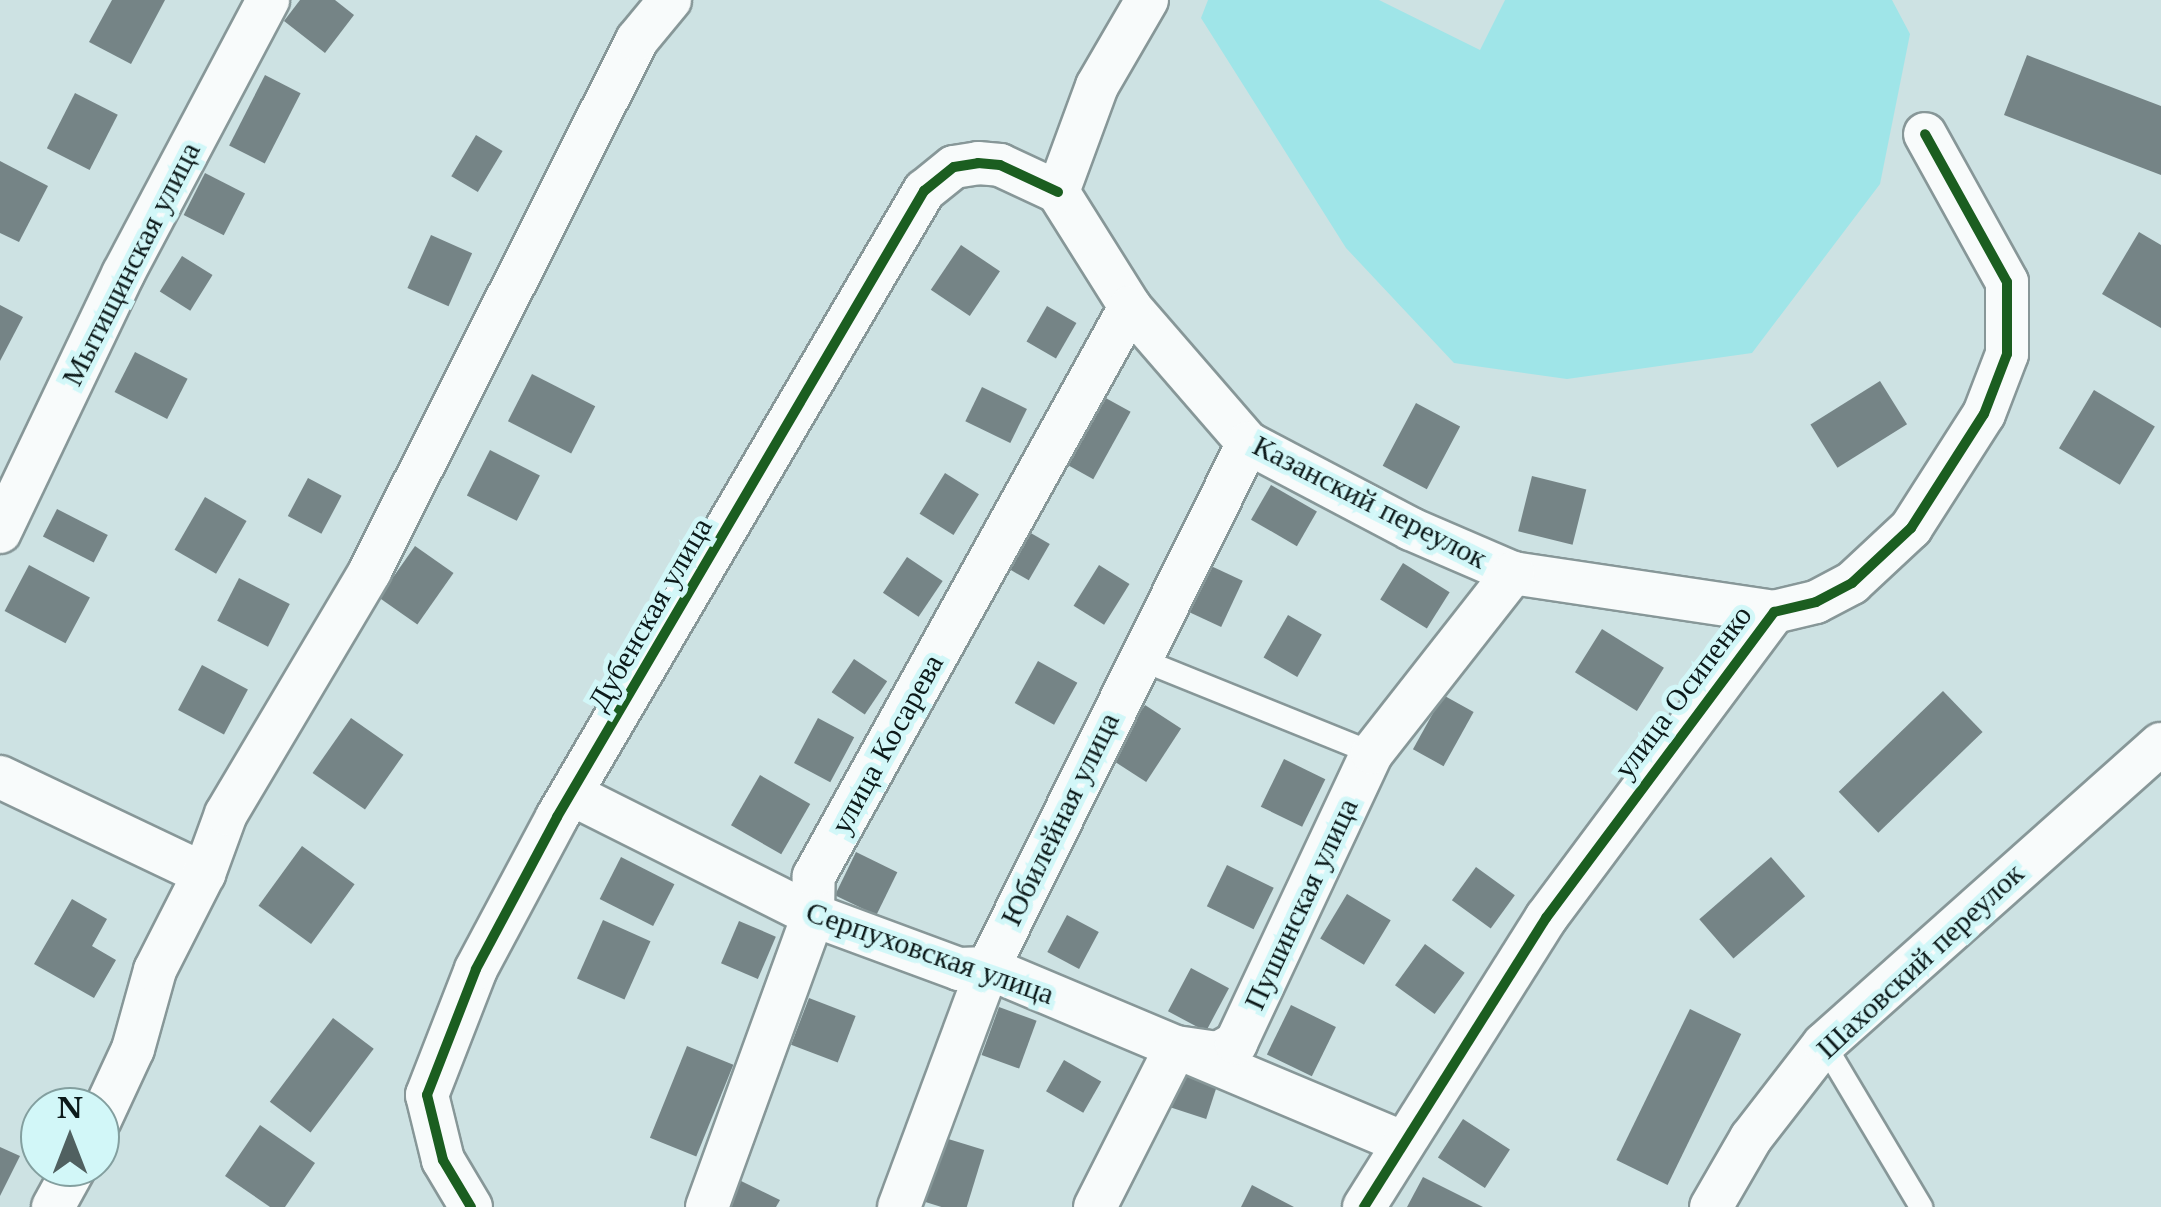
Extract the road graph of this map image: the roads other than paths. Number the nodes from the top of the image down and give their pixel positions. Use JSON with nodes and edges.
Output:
{"nodes":[{"id":1,"x":268,"y":0,"type":"edge"},
{"id":2,"x":670,"y":0,"type":"edge"},
{"id":3,"x":1147,"y":0,"type":"edge"},
{"id":4,"x":1925,"y":134,"type":"dead end"},
{"id":5,"x":1058,"y":192,"type":"junction"},
{"id":6,"x":1130,"y":307,"type":"junction"},
{"id":7,"x":1248,"y":444,"type":"junction"},
{"id":8,"x":0,"y":532,"type":"edge"},
{"id":9,"x":1512,"y":573,"type":"junction"},
{"id":10,"x":1774,"y":612,"type":"junction"},
{"id":11,"x":1138,"y":658,"type":"junction"},
{"id":12,"x":2161,"y":744,"type":"edge"},
{"id":13,"x":1372,"y":752,"type":"junction"},
{"id":14,"x":0,"y":776,"type":"edge"},
{"id":15,"x":574,"y":795,"type":"junction"},
{"id":16,"x":204,"y":874,"type":"junction"},
{"id":17,"x":813,"y":915,"type":"junction"},
{"id":18,"x":988,"y":968,"type":"junction"},
{"id":19,"x":1824,"y":1044,"type":"junction"},
{"id":20,"x":1176,"y":1047,"type":"junction"},
{"id":21,"x":116,"y":1087,"type":"edge"},
{"id":22,"x":1404,"y":1143,"type":"junction"},
{"id":23,"x":471,"y":1207,"type":"edge"},
{"id":24,"x":707,"y":1207,"type":"edge"},
{"id":25,"x":899,"y":1207,"type":"edge"},
{"id":26,"x":1096,"y":1207,"type":"edge"},
{"id":27,"x":1364,"y":1207,"type":"edge"},
{"id":28,"x":1711,"y":1207,"type":"edge"},
{"id":29,"x":1921,"y":1207,"type":"edge"}],
"edges":[{"from":1,"to":8,"type":"street","name":"Мытищинская улица"},
{"from":2,"to":16,"type":"street"},
{"from":3,"to":5,"type":"street"},
{"from":4,"to":10,"type":"street","name":"улица Осипенко"},
{"from":5,"to":6,"type":"street","name":"Казанский переулок"},
{"from":5,"to":15,"type":"street","name":"Дубенская улица"},
{"from":6,"to":7,"type":"street","name":"Казанский переулок"},
{"from":6,"to":17,"type":"street","name":"улица Косарева"},
{"from":7,"to":9,"type":"street","name":"Казанский переулок"},
{"from":7,"to":11,"type":"street","name":"Юбилейная улица"},
{"from":9,"to":10,"type":"street","name":"Казанский переулок"},
{"from":9,"to":13,"type":"street","name":"Пушинская улица"},
{"from":10,"to":22,"type":"street","name":"улица Осипенко"},
{"from":11,"to":13,"type":"lane"},
{"from":11,"to":18,"type":"street","name":"Юбилейная улица"},
{"from":12,"to":19,"type":"street","name":"Шаховский переулок"},
{"from":13,"to":20,"type":"street","name":"Пушинская улица"},
{"from":14,"to":16,"type":"street"},
{"from":15,"to":17,"type":"street","name":"Серпуховская улица"},
{"from":15,"to":23,"type":"street","name":"Дубенская улица"},
{"from":16,"to":21,"type":"street"},
{"from":17,"to":18,"type":"street","name":"Серпуховская улица"},
{"from":17,"to":24,"type":"street","name":"улица Косарева"},
{"from":18,"to":20,"type":"street","name":"Серпуховская улица"},
{"from":18,"to":25,"type":"street","name":"Юбилейная улица"},
{"from":19,"to":28,"type":"street","name":"Шаховский переулок"},
{"from":19,"to":29,"type":"lane"},
{"from":20,"to":22,"type":"street","name":"Серпуховская улица"},
{"from":20,"to":26,"type":"street"},
{"from":22,"to":27,"type":"street","name":"улица Осипенко"}]}
